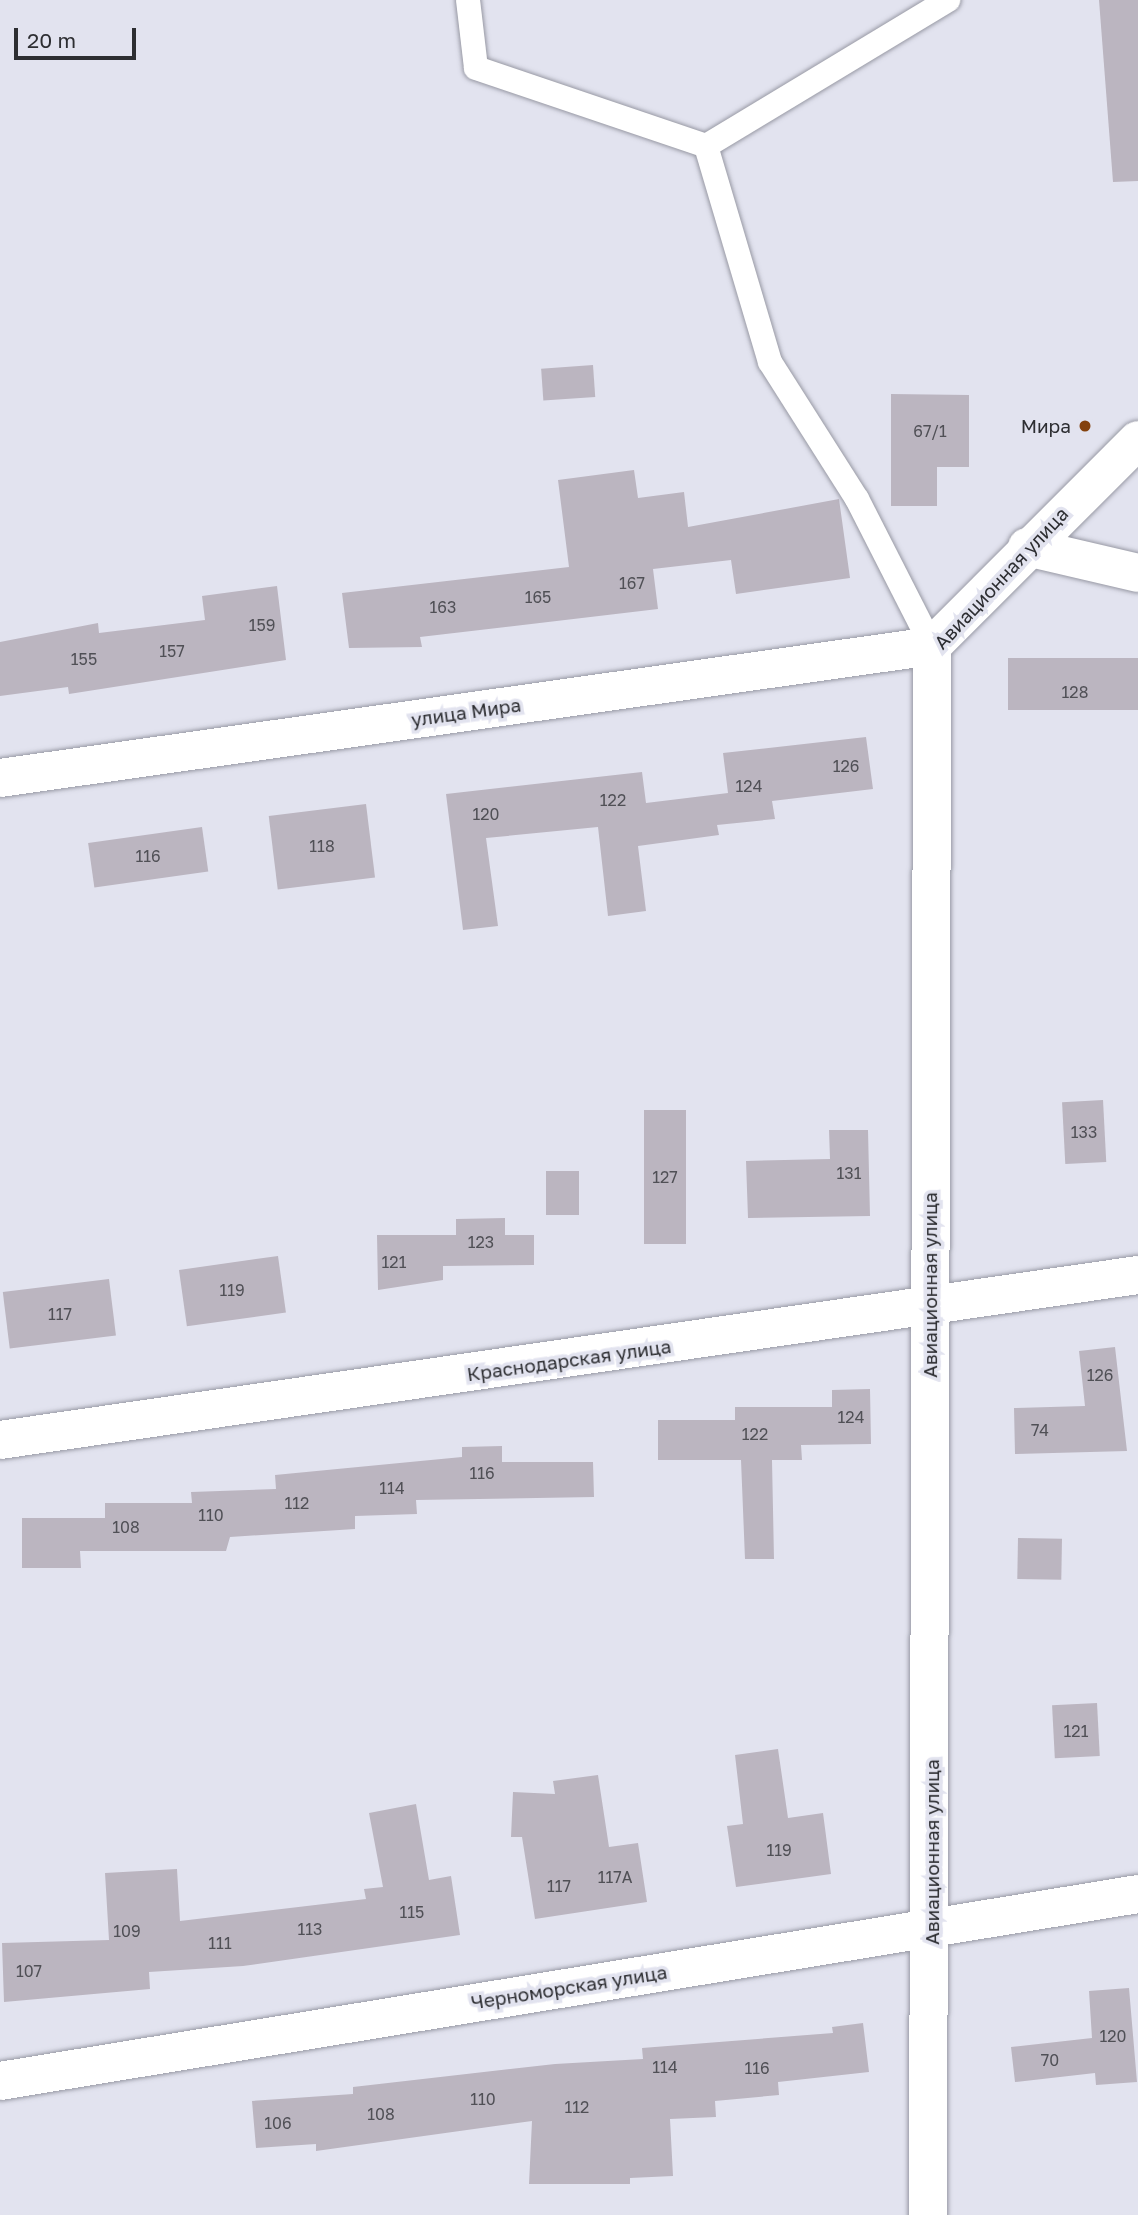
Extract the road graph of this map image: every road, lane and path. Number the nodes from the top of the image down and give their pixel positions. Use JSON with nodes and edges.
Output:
{"nodes":[{"id":1,"x":468,"y":0,"type":"edge"},
{"id":2,"x":948,"y":0,"type":"edge"},
{"id":3,"x":706,"y":146,"type":"junction"},
{"id":4,"x":1138,"y":440,"type":"edge"},
{"id":5,"x":1027,"y":547,"type":"junction"},
{"id":6,"x":1138,"y":573,"type":"edge"},
{"id":7,"x":932,"y":646,"type":"junction"},
{"id":8,"x":0,"y":778,"type":"edge"},
{"id":9,"x":1138,"y":1275,"type":"edge"},
{"id":10,"x":930,"y":1310,"type":"junction"},
{"id":11,"x":0,"y":1440,"type":"edge"},
{"id":12,"x":1138,"y":1894,"type":"edge"},
{"id":13,"x":932,"y":1927,"type":"junction"},
{"id":14,"x":0,"y":2081,"type":"edge"},
{"id":15,"x":928,"y":2215,"type":"edge"}],
"edges":[{"from":1,"to":3,"type":"lane"},
{"from":2,"to":3,"type":"lane"},
{"from":3,"to":7,"type":"lane"},
{"from":4,"to":5,"type":"main road","name":"Авиационная улица"},
{"from":5,"to":6,"type":"main road"},
{"from":5,"to":7,"type":"main road","name":"Авиационная улица"},
{"from":7,"to":8,"type":"main road","name":"улица Мира"},
{"from":7,"to":10,"type":"main road","name":"Авиационная улица"},
{"from":9,"to":10,"type":"main road","name":"Краснодарская улица"},
{"from":10,"to":11,"type":"main road","name":"Краснодарская улица"},
{"from":10,"to":13,"type":"main road","name":"Авиационная улица"},
{"from":12,"to":13,"type":"main road","name":"Черноморская улица"},
{"from":13,"to":14,"type":"main road","name":"Черноморская улица"},
{"from":13,"to":15,"type":"main road","name":"Авиационная улица"}]}
